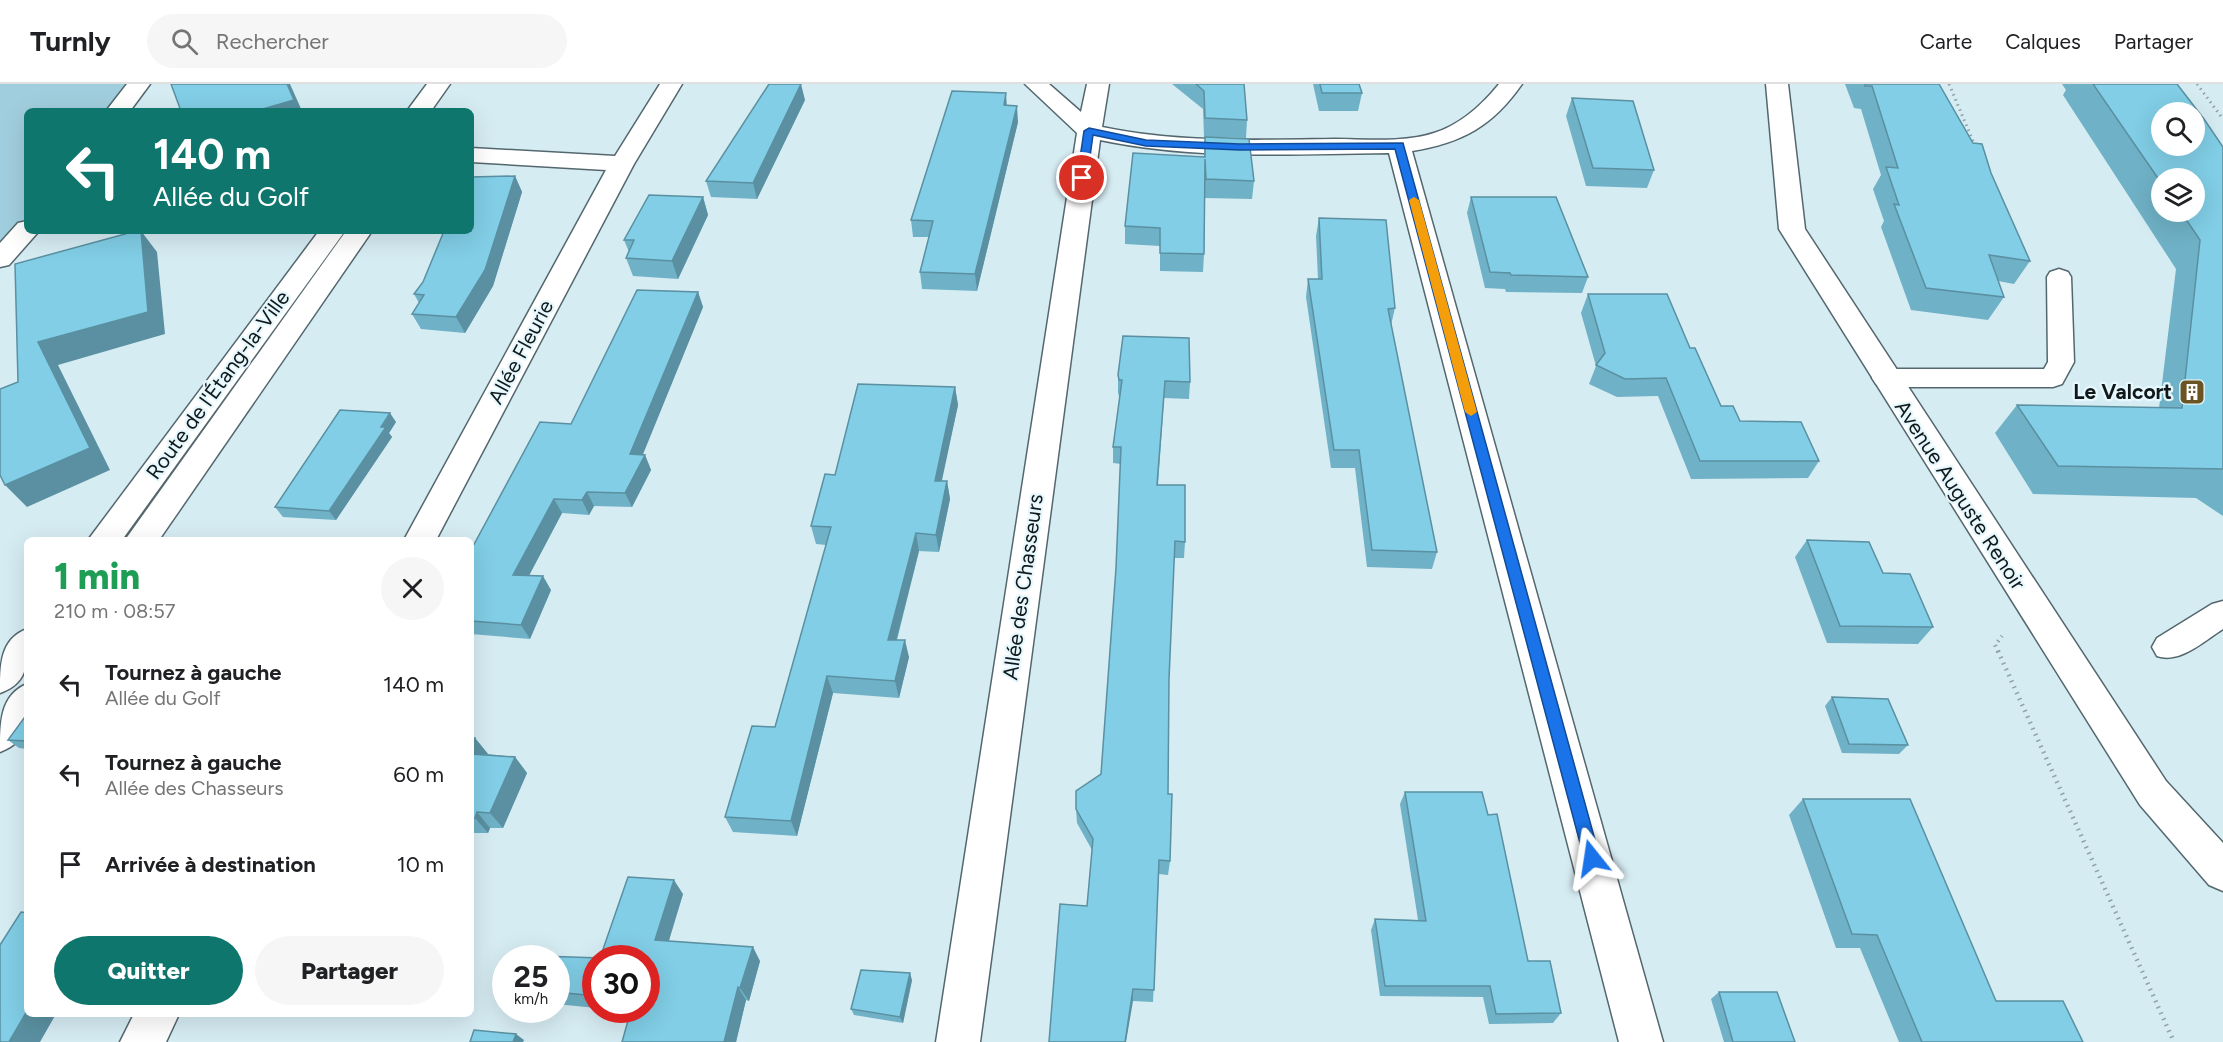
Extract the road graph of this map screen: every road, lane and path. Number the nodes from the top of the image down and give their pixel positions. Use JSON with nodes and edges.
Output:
{"nodes":[{"id":1,"x":139,"y":84,"type":"edge"},
{"id":2,"x":440,"y":84,"type":"edge"},
{"id":3,"x":463,"y":84,"type":"edge"},
{"id":4,"x":671,"y":84,"type":"edge"},
{"id":5,"x":1036,"y":84,"type":"edge"},
{"id":6,"x":1098,"y":84,"type":"edge"},
{"id":7,"x":1511,"y":84,"type":"edge"},
{"id":8,"x":1777,"y":84,"type":"edge"},
{"id":9,"x":1949,"y":84,"type":"edge"},
{"id":10,"x":2197,"y":84,"type":"edge"},
{"id":11,"x":120,"y":108,"type":"edge"},
{"id":12,"x":421,"y":108,"type":"edge"},
{"id":13,"x":445,"y":108,"type":"edge"},
{"id":14,"x":2223,"y":119,"type":"edge"},
{"id":15,"x":1089,"y":131,"type":"junction"},
{"id":16,"x":1399,"y":146,"type":"junction"},
{"id":17,"x":1977,"y":149,"type":"edge"},
{"id":18,"x":474,"y":155,"type":"edge"},
{"id":19,"x":622,"y":164,"type":"junction"},
{"id":20,"x":24,"y":232,"type":"edge"},
{"id":21,"x":330,"y":234,"type":"edge"},
{"id":22,"x":357,"y":234,"type":"edge"},
{"id":23,"x":0,"y":259,"type":"edge"},
{"id":24,"x":2059,"y":278,"type":"dead end"},
{"id":25,"x":1885,"y":378,"type":"junction"},
{"id":26,"x":106,"y":537,"type":"edge"},
{"id":27,"x":143,"y":537,"type":"edge"},
{"id":28,"x":422,"y":537,"type":"edge"},
{"id":29,"x":2029,"y":602,"type":"junction"},
{"id":30,"x":2220,"y":619,"type":"edge"},
{"id":31,"x":24,"y":647,"type":"edge"},
{"id":32,"x":2168,"y":647,"type":"dead end"},
{"id":33,"x":0,"y":678,"type":"edge"},
{"id":34,"x":24,"y":703,"type":"edge"},
{"id":35,"x":0,"y":736,"type":"edge"},
{"id":36,"x":2223,"y":872,"type":"edge"},
{"id":37,"x":156,"y":1017,"type":"edge"},
{"id":38,"x":142,"y":1042,"type":"edge"},
{"id":39,"x":958,"y":1042,"type":"edge"},
{"id":40,"x":1641,"y":1042,"type":"edge"},
{"id":41,"x":2174,"y":1042,"type":"edge"}],
"edges":[{"from":1,"to":11,"type":"street"},
{"from":2,"to":12,"type":"street"},
{"from":3,"to":13,"type":"street"},
{"from":4,"to":19,"type":"street","name":"Allée Fleurie"},
{"from":5,"to":15,"type":"street"},
{"from":6,"to":15,"type":"street","name":"Allée des Chasseurs"},
{"from":7,"to":16,"type":"street"},
{"from":8,"to":25,"type":"street","name":"Avenue Auguste Renoir"},
{"from":9,"to":17,"type":"path"},
{"from":10,"to":14,"type":"path"},
{"from":15,"to":16,"type":"street"},
{"from":15,"to":39,"type":"street","name":"Allée des Chasseurs"},
{"from":16,"to":40,"type":"street"},
{"from":18,"to":19,"type":"street"},
{"from":19,"to":28,"type":"street","name":"Allée Fleurie"},
{"from":20,"to":23,"type":"street"},
{"from":21,"to":26,"type":"street","name":"Route de l'Étang-la-Ville"},
{"from":22,"to":27,"type":"street","name":"Route de l'Étang-la-Ville"},
{"from":24,"to":25,"type":"lane"},
{"from":25,"to":29,"type":"street","name":"Avenue Auguste Renoir"},
{"from":29,"to":36,"type":"street","name":"Avenue Auguste Renoir"},
{"from":29,"to":41,"type":"path"},
{"from":30,"to":32,"type":"lane"},
{"from":31,"to":33,"type":"street"},
{"from":34,"to":35,"type":"street"},
{"from":37,"to":38,"type":"street"}]}
